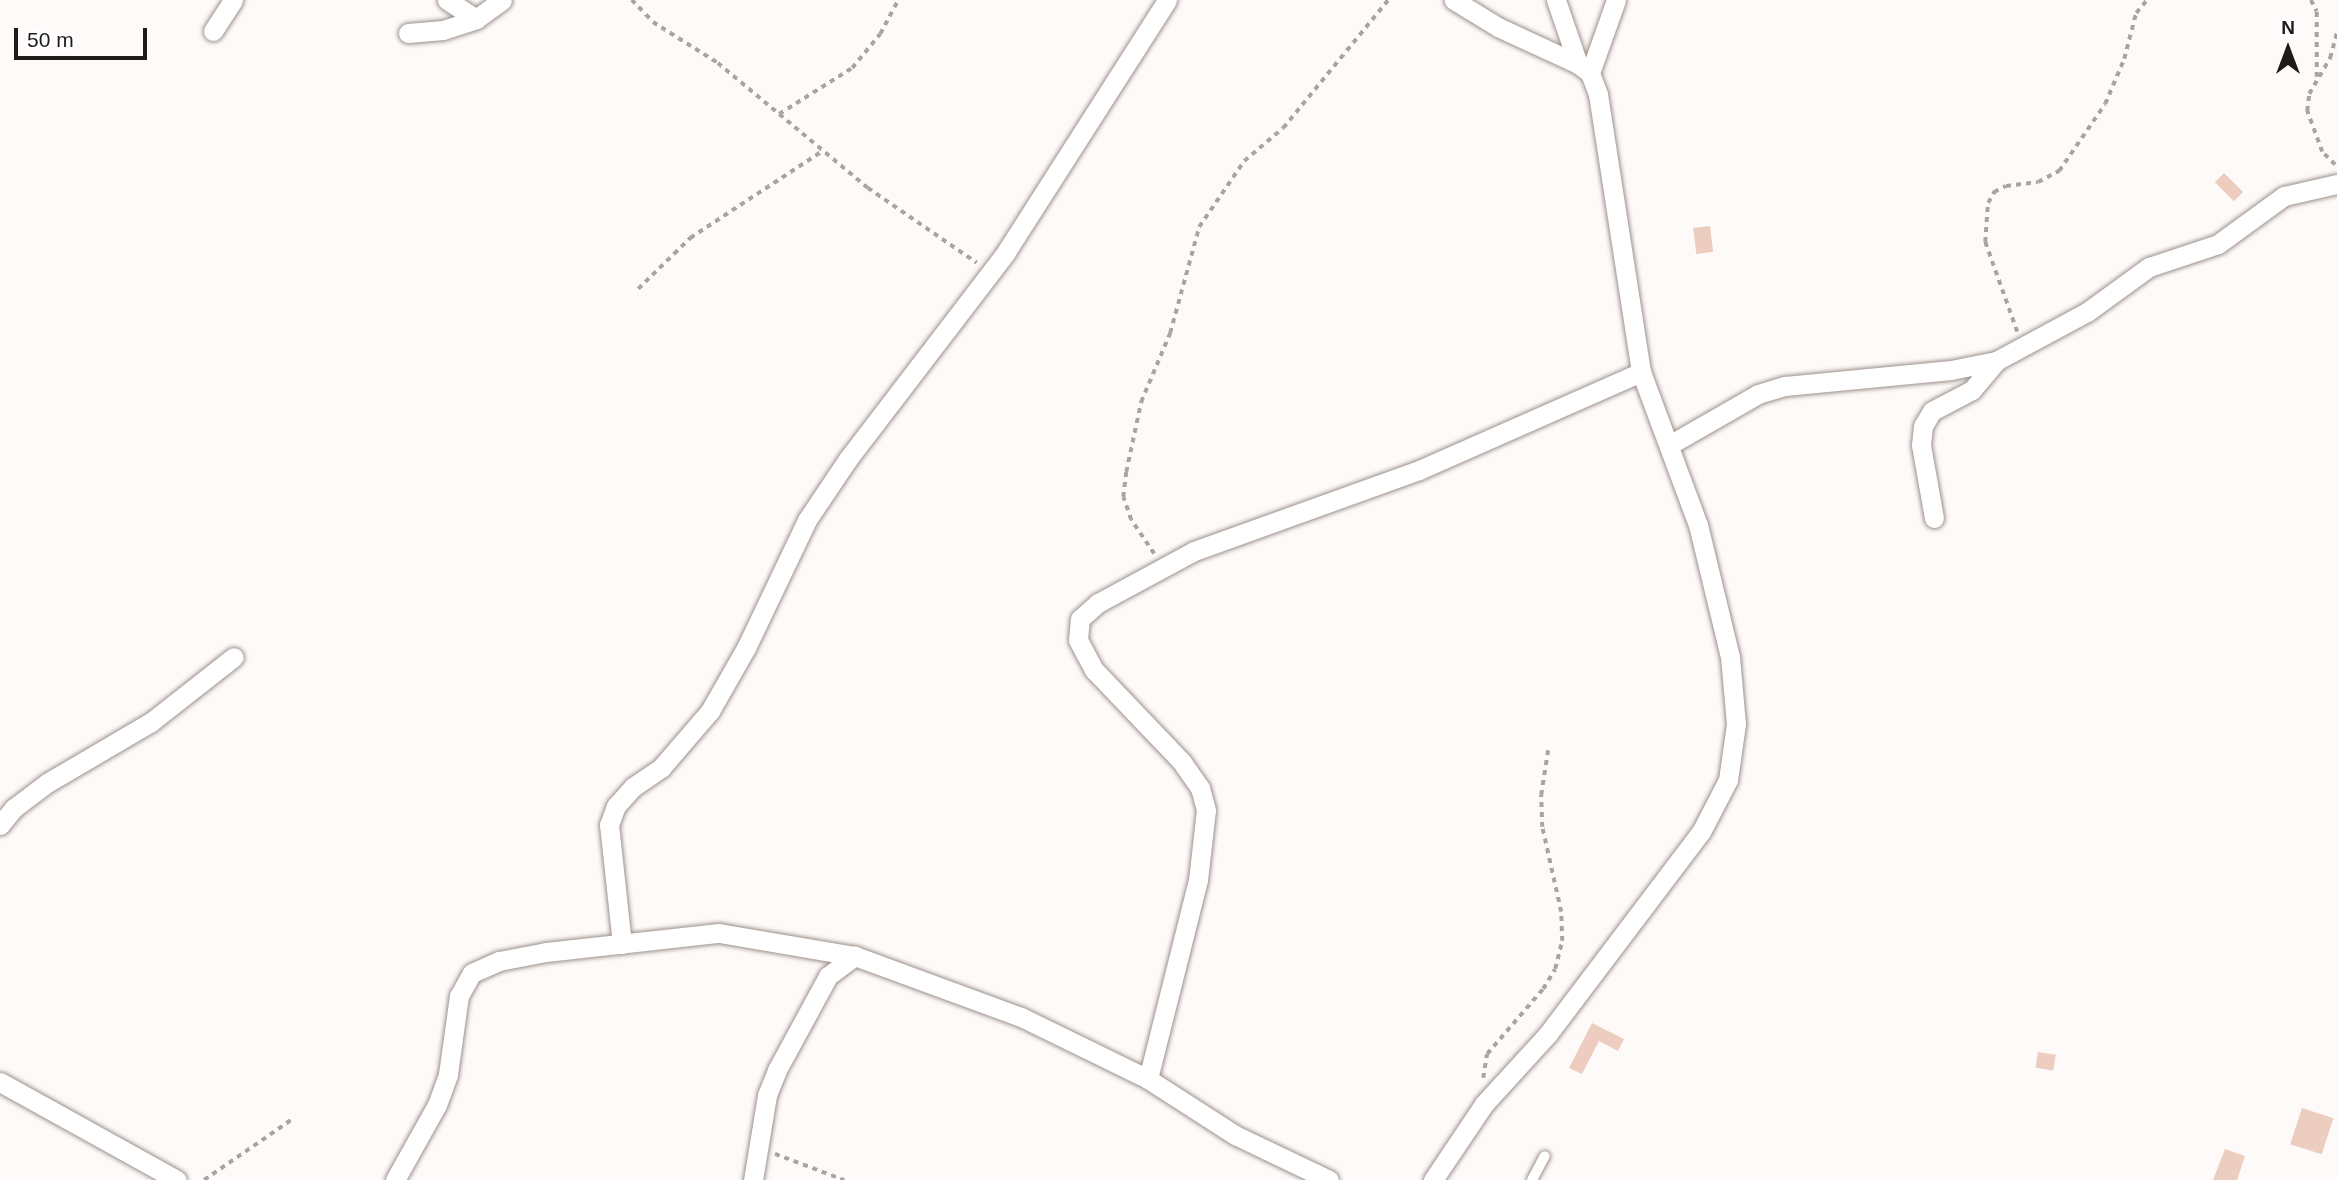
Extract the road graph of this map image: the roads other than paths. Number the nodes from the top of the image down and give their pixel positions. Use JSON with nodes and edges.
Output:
{"nodes":[{"id":1,"x":233,"y":0,"type":"edge"},
{"id":2,"x":447,"y":0,"type":"edge"},
{"id":3,"x":502,"y":0,"type":"edge"},
{"id":4,"x":1167,"y":0,"type":"edge"},
{"id":5,"x":1454,"y":0,"type":"edge"},
{"id":6,"x":1556,"y":0,"type":"edge"},
{"id":7,"x":1616,"y":0,"type":"edge"},
{"id":8,"x":476,"y":19,"type":"junction"},
{"id":9,"x":213,"y":31,"type":"dead end"},
{"id":10,"x":408,"y":33,"type":"dead end"},
{"id":11,"x":1584,"y":69,"type":"junction"},
{"id":12,"x":2337,"y":184,"type":"edge"},
{"id":13,"x":1996,"y":361,"type":"junction"},
{"id":14,"x":1641,"y":372,"type":"junction"},
{"id":15,"x":1671,"y":444,"type":"junction"},
{"id":16,"x":1934,"y":518,"type":"dead end"},
{"id":17,"x":234,"y":657,"type":"dead end"},
{"id":18,"x":0,"y":825,"type":"edge"},
{"id":19,"x":621,"y":944,"type":"junction"},
{"id":20,"x":855,"y":956,"type":"junction"},
{"id":21,"x":1148,"y":1079,"type":"junction"},
{"id":22,"x":0,"y":1082,"type":"edge"},
{"id":23,"x":1545,"y":1156,"type":"dead end"},
{"id":24,"x":177,"y":1180,"type":"edge"},
{"id":25,"x":395,"y":1180,"type":"edge"},
{"id":26,"x":753,"y":1180,"type":"edge"},
{"id":27,"x":1329,"y":1180,"type":"edge"},
{"id":28,"x":1433,"y":1180,"type":"edge"},
{"id":29,"x":1532,"y":1180,"type":"edge"}],
"edges":[{"from":1,"to":9,"type":"street"},
{"from":2,"to":8,"type":"street"},
{"from":3,"to":8,"type":"street"},
{"from":4,"to":19,"type":"street"},
{"from":5,"to":11,"type":"street"},
{"from":6,"to":11,"type":"street"},
{"from":7,"to":11,"type":"street"},
{"from":8,"to":10,"type":"street"},
{"from":11,"to":14,"type":"street"},
{"from":12,"to":13,"type":"street"},
{"from":13,"to":15,"type":"street"},
{"from":13,"to":16,"type":"street"},
{"from":14,"to":15,"type":"street"},
{"from":14,"to":21,"type":"street"},
{"from":15,"to":28,"type":"street"},
{"from":17,"to":18,"type":"street"},
{"from":19,"to":20,"type":"street"},
{"from":19,"to":25,"type":"street"},
{"from":20,"to":21,"type":"street"},
{"from":20,"to":26,"type":"street"},
{"from":21,"to":27,"type":"street"},
{"from":22,"to":24,"type":"street"},
{"from":23,"to":29,"type":"lane"}]}
